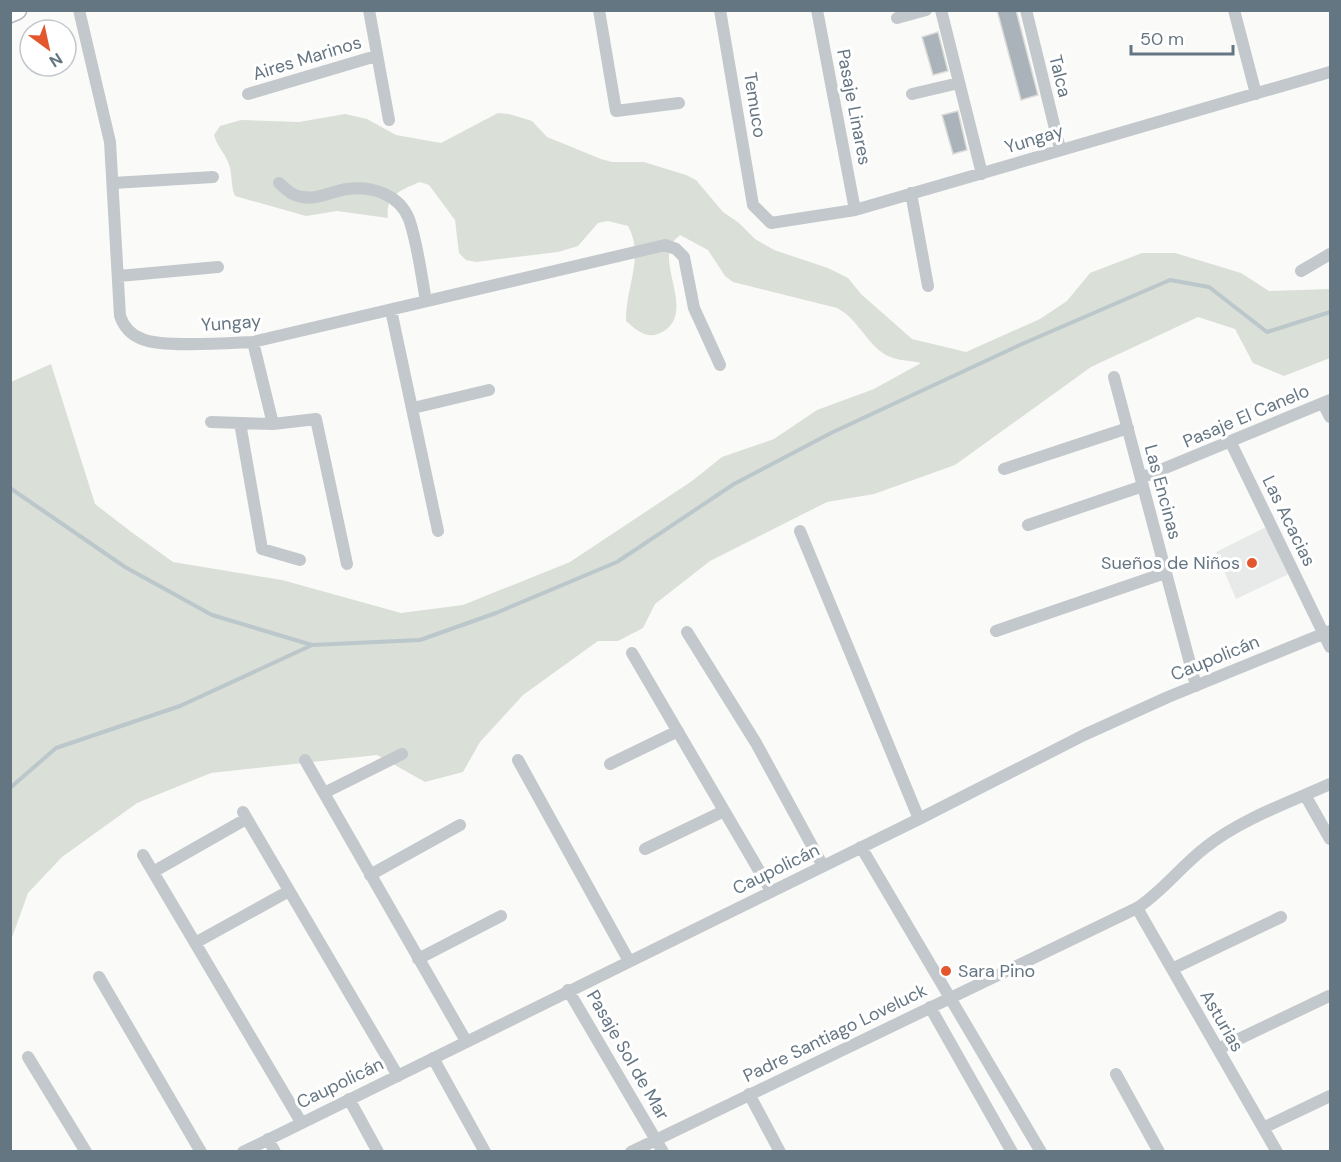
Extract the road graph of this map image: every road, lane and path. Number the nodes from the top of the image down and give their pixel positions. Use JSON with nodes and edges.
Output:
{"nodes":[{"id":1,"x":17,"y":10,"type":"edge"},
{"id":2,"x":79,"y":10,"type":"edge"},
{"id":3,"x":369,"y":10,"type":"edge"},
{"id":4,"x":599,"y":10,"type":"edge"},
{"id":5,"x":720,"y":10,"type":"edge"},
{"id":6,"x":817,"y":10,"type":"edge"},
{"id":7,"x":926,"y":10,"type":"edge"},
{"id":8,"x":940,"y":10,"type":"edge"},
{"id":9,"x":1026,"y":10,"type":"edge"},
{"id":10,"x":1234,"y":10,"type":"edge"},
{"id":11,"x":10,"y":13,"type":"edge"},
{"id":12,"x":897,"y":18,"type":"dead end"},
{"id":13,"x":376,"y":56,"type":"junction"},
{"id":14,"x":1330,"y":72,"type":"edge"},
{"id":15,"x":959,"y":83,"type":"junction"},
{"id":16,"x":1256,"y":93,"type":"junction"},
{"id":17,"x":248,"y":94,"type":"dead end"},
{"id":18,"x":912,"y":94,"type":"dead end"},
{"id":19,"x":679,"y":103,"type":"dead end"},
{"id":20,"x":389,"y":120,"type":"dead end"},
{"id":21,"x":1060,"y":149,"type":"junction"},
{"id":22,"x":982,"y":174,"type":"junction"},
{"id":23,"x":213,"y":177,"type":"dead end"},
{"id":24,"x":113,"y":183,"type":"junction"},
{"id":25,"x":279,"y":183,"type":"dead end"},
{"id":26,"x":911,"y":193,"type":"junction"},
{"id":27,"x":753,"y":205,"type":"joint"},
{"id":28,"x":855,"y":210,"type":"junction"},
{"id":29,"x":1330,"y":254,"type":"edge"},
{"id":30,"x":218,"y":267,"type":"dead end"},
{"id":31,"x":1301,"y":271,"type":"dead end"},
{"id":32,"x":119,"y":276,"type":"junction"},
{"id":33,"x":928,"y":286,"type":"dead end"},
{"id":34,"x":426,"y":301,"type":"junction"},
{"id":35,"x":391,"y":310,"type":"junction"},
{"id":36,"x":253,"y":342,"type":"junction"},
{"id":37,"x":720,"y":365,"type":"dead end"},
{"id":38,"x":1114,"y":377,"type":"dead end"},
{"id":39,"x":489,"y":390,"type":"dead end"},
{"id":40,"x":1327,"y":402,"type":"edge"},
{"id":41,"x":412,"y":408,"type":"junction"},
{"id":42,"x":1330,"y":417,"type":"edge"},
{"id":43,"x":211,"y":422,"type":"dead end"},
{"id":44,"x":240,"y":423,"type":"junction"},
{"id":45,"x":273,"y":424,"type":"junction"},
{"id":46,"x":1128,"y":428,"type":"junction"},
{"id":47,"x":1231,"y":443,"type":"junction"},
{"id":48,"x":1004,"y":469,"type":"dead end"},
{"id":49,"x":1142,"y":482,"type":"junction"},
{"id":50,"x":1028,"y":525,"type":"dead end"},
{"id":51,"x":438,"y":531,"type":"dead end"},
{"id":52,"x":800,"y":531,"type":"dead end"},
{"id":53,"x":300,"y":560,"type":"dead end"},
{"id":54,"x":347,"y":564,"type":"dead end"},
{"id":55,"x":1165,"y":573,"type":"junction"},
{"id":56,"x":996,"y":631,"type":"dead end"},
{"id":57,"x":687,"y":632,"type":"dead end"},
{"id":58,"x":1327,"y":632,"type":"edge"},
{"id":59,"x":1330,"y":647,"type":"edge"},
{"id":60,"x":632,"y":652,"type":"dead end"},
{"id":61,"x":1196,"y":686,"type":"junction"},
{"id":62,"x":678,"y":731,"type":"junction"},
{"id":63,"x":402,"y":754,"type":"dead end"},
{"id":64,"x":306,"y":760,"type":"dead end"},
{"id":65,"x":518,"y":760,"type":"dead end"},
{"id":66,"x":610,"y":764,"type":"dead end"},
{"id":67,"x":1330,"y":784,"type":"edge"},
{"id":68,"x":324,"y":793,"type":"junction"},
{"id":69,"x":1305,"y":795,"type":"junction"},
{"id":70,"x":724,"y":811,"type":"junction"},
{"id":71,"x":919,"y":819,"type":"junction"},
{"id":72,"x":460,"y":825,"type":"dead end"},
{"id":73,"x":1330,"y":839,"type":"edge"},
{"id":74,"x":861,"y":848,"type":"junction"},
{"id":75,"x":645,"y":849,"type":"dead end"},
{"id":76,"x":143,"y":855,"type":"dead end"},
{"id":77,"x":823,"y":866,"type":"junction"},
{"id":78,"x":153,"y":872,"type":"junction"},
{"id":79,"x":370,"y":875,"type":"junction"},
{"id":80,"x":289,"y":891,"type":"junction"},
{"id":81,"x":771,"y":891,"type":"junction"},
{"id":82,"x":1137,"y":908,"type":"junction"},
{"id":83,"x":501,"y":916,"type":"dead end"},
{"id":84,"x":1281,"y":917,"type":"dead end"},
{"id":85,"x":195,"y":943,"type":"junction"},
{"id":86,"x":418,"y":959,"type":"junction"},
{"id":87,"x":629,"y":961,"type":"junction"},
{"id":88,"x":1172,"y":969,"type":"junction"},
{"id":89,"x":99,"y":977,"type":"dead end"},
{"id":90,"x":568,"y":990,"type":"junction"},
{"id":91,"x":1329,"y":996,"type":"dead end"},
{"id":92,"x":951,"y":997,"type":"junction"},
{"id":93,"x":930,"y":1007,"type":"junction"},
{"id":94,"x":466,"y":1041,"type":"junction"},
{"id":95,"x":1218,"y":1049,"type":"junction"},
{"id":96,"x":28,"y":1057,"type":"dead end"},
{"id":97,"x":433,"y":1058,"type":"junction"},
{"id":98,"x":1116,"y":1074,"type":"dead end"},
{"id":99,"x":398,"y":1076,"type":"junction"},
{"id":100,"x":749,"y":1094,"type":"junction"},
{"id":101,"x":1330,"y":1096,"type":"edge"},
{"id":102,"x":349,"y":1099,"type":"junction"},
{"id":103,"x":301,"y":1122,"type":"junction"},
{"id":104,"x":1263,"y":1128,"type":"junction"},
{"id":105,"x":268,"y":1139,"type":"junction"},
{"id":106,"x":656,"y":1139,"type":"junction"},
{"id":107,"x":86,"y":1152,"type":"edge"},
{"id":108,"x":201,"y":1152,"type":"edge"},
{"id":109,"x":243,"y":1152,"type":"edge"},
{"id":110,"x":274,"y":1152,"type":"edge"},
{"id":111,"x":378,"y":1152,"type":"edge"},
{"id":112,"x":485,"y":1152,"type":"edge"},
{"id":113,"x":631,"y":1152,"type":"edge"},
{"id":114,"x":663,"y":1152,"type":"edge"},
{"id":115,"x":780,"y":1152,"type":"edge"},
{"id":116,"x":1012,"y":1152,"type":"edge"},
{"id":117,"x":1041,"y":1152,"type":"edge"},
{"id":118,"x":1160,"y":1152,"type":"edge"},
{"id":119,"x":1277,"y":1152,"type":"edge"}],
"edges":[{"from":1,"to":11,"type":"main road"},
{"from":2,"to":24,"type":"street","name":"Yungay"},
{"from":3,"to":13,"type":"street","name":"Aires Marinos"},
{"from":4,"to":19,"type":"street"},
{"from":5,"to":27,"type":"street","name":"Temuco"},
{"from":6,"to":28,"type":"street","name":"Pasaje Linares"},
{"from":7,"to":12,"type":"street"},
{"from":8,"to":15,"type":"street"},
{"from":9,"to":21,"type":"street","name":"Talca"},
{"from":10,"to":16,"type":"street"},
{"from":13,"to":17,"type":"street","name":"Aires Marinos"},
{"from":13,"to":20,"type":"street","name":"Aires Marinos"},
{"from":14,"to":16,"type":"street","name":"Yungay"},
{"from":15,"to":18,"type":"street"},
{"from":15,"to":22,"type":"street"},
{"from":16,"to":21,"type":"street","name":"Yungay"},
{"from":21,"to":22,"type":"street","name":"Yungay"},
{"from":22,"to":26,"type":"street","name":"Yungay"},
{"from":23,"to":24,"type":"street"},
{"from":24,"to":32,"type":"street","name":"Yungay"},
{"from":25,"to":34,"type":"street"},
{"from":26,"to":28,"type":"street","name":"Yungay"},
{"from":26,"to":33,"type":"street"},
{"from":27,"to":28,"type":"street","name":"Yungay"},
{"from":29,"to":31,"type":"street"},
{"from":30,"to":32,"type":"street"},
{"from":32,"to":36,"type":"street","name":"Yungay"},
{"from":34,"to":35,"type":"street","name":"Yungay"},
{"from":34,"to":37,"type":"street","name":"Yungay"},
{"from":35,"to":36,"type":"street","name":"Yungay"},
{"from":35,"to":41,"type":"street"},
{"from":36,"to":45,"type":"street"},
{"from":38,"to":46,"type":"street","name":"Las Encinas"},
{"from":39,"to":41,"type":"street"},
{"from":40,"to":42,"type":"street"},
{"from":40,"to":47,"type":"street","name":"Pasaje El Canelo"},
{"from":41,"to":51,"type":"street"},
{"from":43,"to":44,"type":"street"},
{"from":44,"to":45,"type":"street"},
{"from":44,"to":53,"type":"street"},
{"from":45,"to":54,"type":"street"},
{"from":46,"to":48,"type":"street"},
{"from":46,"to":49,"type":"street","name":"Las Encinas"},
{"from":47,"to":49,"type":"street","name":"Pasaje El Canelo"},
{"from":47,"to":58,"type":"street","name":"Las Acacias"},
{"from":49,"to":50,"type":"street","name":"Pasaje El Canelo"},
{"from":49,"to":55,"type":"street","name":"Las Encinas"},
{"from":52,"to":71,"type":"street"},
{"from":55,"to":56,"type":"street"},
{"from":55,"to":61,"type":"street","name":"Las Encinas"},
{"from":57,"to":77,"type":"street"},
{"from":58,"to":59,"type":"street","name":"Las Acacias"},
{"from":58,"to":61,"type":"street","name":"Caupolicán"},
{"from":60,"to":62,"type":"street"},
{"from":61,"to":71,"type":"street","name":"Caupolicán"},
{"from":62,"to":66,"type":"street"},
{"from":62,"to":70,"type":"street"},
{"from":63,"to":68,"type":"street"},
{"from":64,"to":68,"type":"street"},
{"from":65,"to":87,"type":"street"},
{"from":67,"to":69,"type":"street","name":"Padre Santiago Loveluck"},
{"from":68,"to":79,"type":"street"},
{"from":69,"to":73,"type":"street"},
{"from":69,"to":82,"type":"street","name":"Padre Santiago Loveluck"},
{"from":70,"to":75,"type":"street"},
{"from":70,"to":81,"type":"street"},
{"from":71,"to":74,"type":"street","name":"Caupolicán"},
{"from":72,"to":79,"type":"street"},
{"from":74,"to":77,"type":"street","name":"Caupolicán"},
{"from":74,"to":92,"type":"street"},
{"from":76,"to":78,"type":"street"},
{"from":77,"to":81,"type":"street","name":"Caupolicán"},
{"from":78,"to":80,"type":"street"},
{"from":78,"to":85,"type":"street"},
{"from":79,"to":86,"type":"street"},
{"from":80,"to":85,"type":"street"},
{"from":80,"to":99,"type":"street"},
{"from":81,"to":87,"type":"street","name":"Caupolicán"},
{"from":82,"to":88,"type":"street","name":"Asturias"},
{"from":82,"to":92,"type":"street","name":"Padre Santiago Loveluck"},
{"from":83,"to":86,"type":"street"},
{"from":84,"to":88,"type":"street"},
{"from":85,"to":103,"type":"street"},
{"from":86,"to":94,"type":"street"},
{"from":87,"to":90,"type":"street","name":"Caupolicán"},
{"from":88,"to":95,"type":"street","name":"Asturias"},
{"from":89,"to":108,"type":"street"},
{"from":90,"to":94,"type":"street","name":"Caupolicán"},
{"from":90,"to":106,"type":"street","name":"Pasaje Sol de Mar"},
{"from":91,"to":95,"type":"street"},
{"from":92,"to":93,"type":"street","name":"Padre Santiago Loveluck"},
{"from":92,"to":117,"type":"street"},
{"from":93,"to":100,"type":"street","name":"Padre Santiago Loveluck"},
{"from":93,"to":116,"type":"street"},
{"from":94,"to":97,"type":"street","name":"Caupolicán"},
{"from":95,"to":104,"type":"street","name":"Asturias"},
{"from":96,"to":107,"type":"street"},
{"from":97,"to":99,"type":"street","name":"Caupolicán"},
{"from":97,"to":112,"type":"street"},
{"from":98,"to":118,"type":"street"},
{"from":99,"to":102,"type":"street","name":"Caupolicán"},
{"from":100,"to":106,"type":"street","name":"Padre Santiago Loveluck"},
{"from":100,"to":115,"type":"street"},
{"from":101,"to":104,"type":"street"},
{"from":102,"to":103,"type":"street","name":"Caupolicán"},
{"from":102,"to":111,"type":"street"},
{"from":103,"to":105,"type":"street","name":"Caupolicán"},
{"from":104,"to":119,"type":"street","name":"Asturias"},
{"from":105,"to":109,"type":"street","name":"Caupolicán"},
{"from":105,"to":110,"type":"street"},
{"from":106,"to":113,"type":"street","name":"Padre Santiago Loveluck"},
{"from":106,"to":114,"type":"street","name":"Pasaje Sol de Mar"}]}
